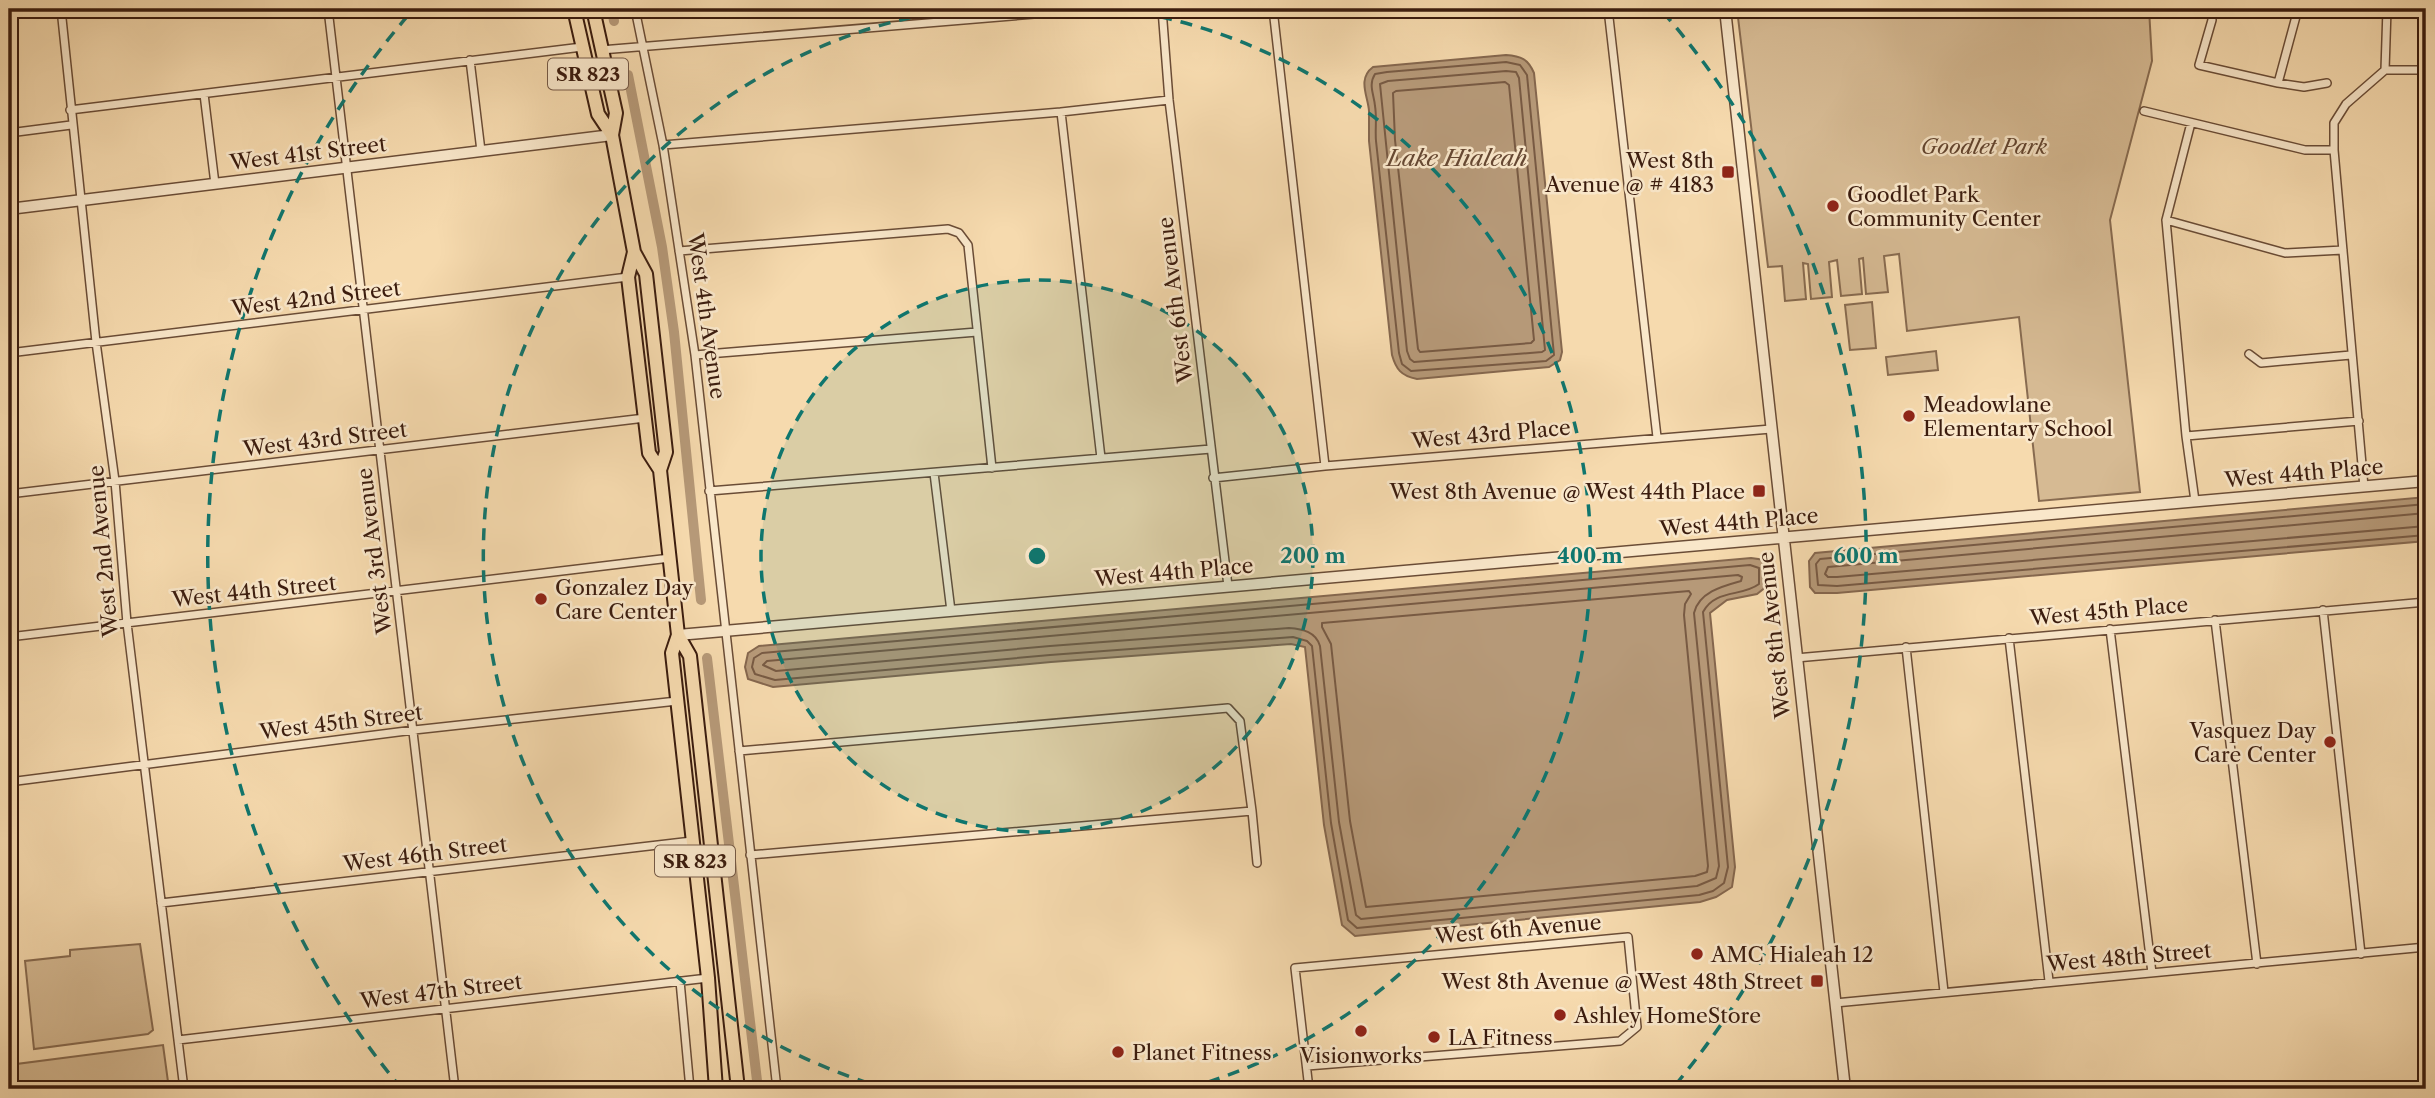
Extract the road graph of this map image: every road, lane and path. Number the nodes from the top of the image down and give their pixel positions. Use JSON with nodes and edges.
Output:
{"nodes":[{"id":1,"x":61,"y":9,"type":"edge"},
{"id":2,"x":328,"y":9,"type":"edge"},
{"id":3,"x":574,"y":9,"type":"edge"},
{"id":4,"x":593,"y":9,"type":"edge"},
{"id":5,"x":635,"y":9,"type":"edge"},
{"id":6,"x":1095,"y":9,"type":"edge"},
{"id":7,"x":1161,"y":9,"type":"edge"},
{"id":8,"x":1273,"y":9,"type":"edge"},
{"id":9,"x":1608,"y":9,"type":"edge"},
{"id":10,"x":1725,"y":9,"type":"edge"},
{"id":11,"x":2211,"y":9,"type":"edge"},
{"id":12,"x":2298,"y":9,"type":"edge"},
{"id":13,"x":2387,"y":9,"type":"edge"},
{"id":14,"x":643,"y":46,"type":"junction"},
{"id":15,"x":582,"y":47,"type":"junction"},
{"id":16,"x":601,"y":50,"type":"junction"},
{"id":17,"x":470,"y":60,"type":"junction"},
{"id":18,"x":2385,"y":70,"type":"junction"},
{"id":19,"x":2426,"y":70,"type":"edge"},
{"id":20,"x":337,"y":76,"type":"junction"},
{"id":21,"x":2278,"y":83,"type":"junction"},
{"id":22,"x":2327,"y":83,"type":"dead end"},
{"id":23,"x":204,"y":94,"type":"junction"},
{"id":24,"x":1169,"y":100,"type":"junction"},
{"id":25,"x":70,"y":110,"type":"junction"},
{"id":26,"x":2144,"y":111,"type":"dead end"},
{"id":27,"x":1061,"y":112,"type":"junction"},
{"id":28,"x":2191,"y":123,"type":"junction"},
{"id":29,"x":71,"y":125,"type":"junction"},
{"id":30,"x":9,"y":133,"type":"edge"},
{"id":31,"x":612,"y":135,"type":"junction"},
{"id":32,"x":663,"y":145,"type":"junction"},
{"id":33,"x":2334,"y":150,"type":"junction"},
{"id":34,"x":481,"y":151,"type":"junction"},
{"id":35,"x":347,"y":167,"type":"junction"},
{"id":36,"x":215,"y":184,"type":"junction"},
{"id":37,"x":82,"y":199,"type":"junction"},
{"id":38,"x":9,"y":209,"type":"edge"},
{"id":39,"x":2166,"y":220,"type":"junction"},
{"id":40,"x":2343,"y":250,"type":"junction"},
{"id":41,"x":679,"y":251,"type":"junction"},
{"id":42,"x":634,"y":252,"type":"junction"},
{"id":43,"x":628,"y":277,"type":"junction"},
{"id":44,"x":363,"y":311,"type":"junction"},
{"id":45,"x":977,"y":332,"type":"junction"},
{"id":46,"x":96,"y":342,"type":"junction"},
{"id":47,"x":9,"y":353,"type":"edge"},
{"id":48,"x":2249,"y":354,"type":"dead end"},
{"id":49,"x":695,"y":355,"type":"junction"},
{"id":50,"x":2351,"y":355,"type":"junction"},
{"id":51,"x":645,"y":418,"type":"junction"},
{"id":52,"x":2359,"y":421,"type":"junction"},
{"id":53,"x":1771,"y":429,"type":"junction"},
{"id":54,"x":2186,"y":436,"type":"junction"},
{"id":55,"x":1657,"y":437,"type":"junction"},
{"id":56,"x":1211,"y":449,"type":"junction"},
{"id":57,"x":380,"y":451,"type":"junction"},
{"id":58,"x":1101,"y":458,"type":"junction"},
{"id":59,"x":1325,"y":466,"type":"junction"},
{"id":60,"x":992,"y":468,"type":"junction"},
{"id":61,"x":660,"y":470,"type":"junction"},
{"id":62,"x":933,"y":473,"type":"junction"},
{"id":63,"x":1213,"y":478,"type":"junction"},
{"id":64,"x":115,"y":481,"type":"junction"},
{"id":65,"x":2426,"y":481,"type":"edge"},
{"id":66,"x":2364,"y":487,"type":"junction"},
{"id":67,"x":709,"y":491,"type":"junction"},
{"id":68,"x":9,"y":494,"type":"edge"},
{"id":69,"x":2195,"y":501,"type":"junction"},
{"id":70,"x":1783,"y":538,"type":"junction"},
{"id":71,"x":670,"y":558,"type":"junction"},
{"id":72,"x":1228,"y":586,"type":"junction"},
{"id":73,"x":395,"y":593,"type":"junction"},
{"id":74,"x":2426,"y":602,"type":"edge"},
{"id":75,"x":2323,"y":610,"type":"junction"},
{"id":76,"x":951,"y":611,"type":"junction"},
{"id":77,"x":2215,"y":620,"type":"junction"},
{"id":78,"x":127,"y":623,"type":"junction"},
{"id":79,"x":2110,"y":629,"type":"junction"},
{"id":80,"x":724,"y":630,"type":"junction"},
{"id":81,"x":678,"y":635,"type":"junction"},
{"id":82,"x":9,"y":637,"type":"edge"},
{"id":83,"x":2009,"y":638,"type":"junction"},
{"id":84,"x":1906,"y":647,"type":"junction"},
{"id":85,"x":1796,"y":658,"type":"junction"},
{"id":86,"x":677,"y":701,"type":"junction"},
{"id":87,"x":414,"y":730,"type":"junction"},
{"id":88,"x":739,"y":751,"type":"junction"},
{"id":89,"x":144,"y":765,"type":"junction"},
{"id":90,"x":9,"y":782,"type":"edge"},
{"id":91,"x":1252,"y":811,"type":"junction"},
{"id":92,"x":692,"y":841,"type":"junction"},
{"id":93,"x":750,"y":855,"type":"junction"},
{"id":94,"x":713,"y":861,"type":"junction"},
{"id":95,"x":1257,"y":863,"type":"dead end"},
{"id":96,"x":429,"y":871,"type":"junction"},
{"id":97,"x":161,"y":903,"type":"junction"},
{"id":98,"x":2426,"y":947,"type":"edge"},
{"id":99,"x":2361,"y":954,"type":"junction"},
{"id":100,"x":2257,"y":964,"type":"junction"},
{"id":101,"x":2152,"y":973,"type":"junction"},
{"id":102,"x":708,"y":978,"type":"junction"},
{"id":103,"x":680,"y":981,"type":"junction"},
{"id":104,"x":2049,"y":981,"type":"junction"},
{"id":105,"x":1944,"y":992,"type":"junction"},
{"id":106,"x":729,"y":999,"type":"junction"},
{"id":107,"x":1835,"y":1003,"type":"junction"},
{"id":108,"x":445,"y":1007,"type":"junction"},
{"id":109,"x":178,"y":1040,"type":"junction"},
{"id":110,"x":1307,"y":1066,"type":"junction"},
{"id":111,"x":184,"y":1089,"type":"edge"},
{"id":112,"x":455,"y":1089,"type":"edge"},
{"id":113,"x":690,"y":1089,"type":"edge"},
{"id":114,"x":716,"y":1089,"type":"edge"},
{"id":115,"x":738,"y":1089,"type":"edge"},
{"id":116,"x":777,"y":1089,"type":"edge"},
{"id":117,"x":1309,"y":1089,"type":"edge"},
{"id":118,"x":1845,"y":1089,"type":"edge"}],
"edges":[{"from":1,"to":25,"type":"street","name":"West 2nd Avenue"},
{"from":2,"to":20,"type":"street","name":"West 3rd Avenue"},
{"from":3,"to":15,"type":"main road","number":"SR 823"},
{"from":4,"to":16,"type":"main road","number":"SR 823"},
{"from":5,"to":14,"type":"street","name":"West 4th Avenue"},
{"from":6,"to":14,"type":"street"},
{"from":7,"to":24,"type":"street","name":"West 6th Avenue"},
{"from":8,"to":59,"type":"street"},
{"from":9,"to":55,"type":"street"},
{"from":10,"to":53,"type":"street","name":"West 8th Avenue"},
{"from":11,"to":21,"type":"street"},
{"from":12,"to":21,"type":"street"},
{"from":13,"to":18,"type":"street"},
{"from":14,"to":16,"type":"street"},
{"from":14,"to":32,"type":"street","name":"West 4th Avenue"},
{"from":15,"to":17,"type":"street"},
{"from":15,"to":31,"type":"main road","number":"SR 823"},
{"from":16,"to":31,"type":"main road","number":"SR 823"},
{"from":17,"to":20,"type":"street"},
{"from":17,"to":34,"type":"street"},
{"from":18,"to":19,"type":"street"},
{"from":18,"to":33,"type":"street"},
{"from":20,"to":23,"type":"street"},
{"from":20,"to":35,"type":"street","name":"West 3rd Avenue"},
{"from":21,"to":22,"type":"street"},
{"from":23,"to":25,"type":"street"},
{"from":23,"to":36,"type":"street"},
{"from":24,"to":27,"type":"street"},
{"from":24,"to":56,"type":"street","name":"West 6th Avenue"},
{"from":25,"to":29,"type":"street","name":"West 2nd Avenue"},
{"from":26,"to":28,"type":"street"},
{"from":27,"to":32,"type":"street"},
{"from":27,"to":58,"type":"street"},
{"from":28,"to":33,"type":"street"},
{"from":28,"to":39,"type":"street"},
{"from":29,"to":30,"type":"street"},
{"from":29,"to":37,"type":"street","name":"West 2nd Avenue"},
{"from":31,"to":34,"type":"street","name":"West 41st Street"},
{"from":31,"to":42,"type":"main road","number":"SR 823"},
{"from":32,"to":41,"type":"street","name":"West 4th Avenue"},
{"from":33,"to":40,"type":"street"},
{"from":34,"to":35,"type":"street","name":"West 41st Street"},
{"from":35,"to":36,"type":"street","name":"West 41st Street"},
{"from":35,"to":44,"type":"street","name":"West 3rd Avenue"},
{"from":36,"to":37,"type":"street","name":"West 41st Street"},
{"from":37,"to":38,"type":"street","name":"West 41st Street"},
{"from":37,"to":46,"type":"street","name":"West 2nd Avenue"},
{"from":39,"to":40,"type":"street"},
{"from":39,"to":54,"type":"street"},
{"from":40,"to":50,"type":"street"},
{"from":41,"to":45,"type":"street"},
{"from":41,"to":49,"type":"street","name":"West 4th Avenue"},
{"from":42,"to":43,"type":"main road","number":"SR 823"},
{"from":42,"to":61,"type":"main road","number":"SR 823"},
{"from":43,"to":44,"type":"street","name":"West 42nd Street"},
{"from":43,"to":51,"type":"main road","number":"SR 823"},
{"from":44,"to":46,"type":"street","name":"West 42nd Street"},
{"from":44,"to":57,"type":"street","name":"West 3rd Avenue"},
{"from":45,"to":49,"type":"street"},
{"from":45,"to":60,"type":"street"},
{"from":46,"to":47,"type":"street","name":"West 42nd Street"},
{"from":46,"to":64,"type":"street","name":"West 2nd Avenue"},
{"from":48,"to":50,"type":"street"},
{"from":49,"to":67,"type":"street","name":"West 4th Avenue"},
{"from":50,"to":52,"type":"street"},
{"from":51,"to":57,"type":"street","name":"West 43rd Street"},
{"from":51,"to":61,"type":"main road","number":"SR 823"},
{"from":52,"to":54,"type":"street"},
{"from":52,"to":66,"type":"street"},
{"from":53,"to":55,"type":"street","name":"West 43rd Place"},
{"from":53,"to":70,"type":"street","name":"West 8th Avenue"},
{"from":54,"to":69,"type":"street"},
{"from":55,"to":59,"type":"street","name":"West 43rd Place"},
{"from":56,"to":58,"type":"street"},
{"from":56,"to":63,"type":"street","name":"West 6th Avenue"},
{"from":57,"to":64,"type":"street","name":"West 43rd Street"},
{"from":57,"to":73,"type":"street","name":"West 3rd Avenue"},
{"from":58,"to":60,"type":"street"},
{"from":59,"to":63,"type":"street","name":"West 43rd Place"},
{"from":60,"to":62,"type":"street"},
{"from":61,"to":71,"type":"main road","number":"SR 823"},
{"from":62,"to":67,"type":"street"},
{"from":62,"to":76,"type":"street"},
{"from":63,"to":72,"type":"street","name":"West 6th Avenue"},
{"from":64,"to":68,"type":"street","name":"West 43rd Street"},
{"from":64,"to":78,"type":"street","name":"West 2nd Avenue"},
{"from":65,"to":66,"type":"street","name":"West 44th Place"},
{"from":66,"to":69,"type":"street","name":"West 44th Place"},
{"from":67,"to":80,"type":"street","name":"West 4th Avenue"},
{"from":69,"to":70,"type":"street","name":"West 44th Place"},
{"from":70,"to":72,"type":"street","name":"West 44th Place"},
{"from":70,"to":85,"type":"street","name":"West 8th Avenue"},
{"from":71,"to":73,"type":"street","name":"West 44th Street"},
{"from":71,"to":81,"type":"main road","number":"SR 823"},
{"from":72,"to":76,"type":"street","name":"West 44th Place"},
{"from":73,"to":78,"type":"street","name":"West 44th Street"},
{"from":73,"to":87,"type":"street","name":"West 3rd Avenue"},
{"from":74,"to":75,"type":"street","name":"West 45th Place"},
{"from":75,"to":77,"type":"street","name":"West 45th Place"},
{"from":75,"to":99,"type":"street"},
{"from":76,"to":80,"type":"street","name":"West 44th Place"},
{"from":77,"to":79,"type":"street","name":"West 45th Place"},
{"from":77,"to":100,"type":"street"},
{"from":78,"to":82,"type":"street","name":"West 44th Street"},
{"from":78,"to":89,"type":"street","name":"West 2nd Avenue"},
{"from":79,"to":83,"type":"street","name":"West 45th Place"},
{"from":79,"to":101,"type":"street"},
{"from":80,"to":81,"type":"street","name":"West 44th Place"},
{"from":80,"to":88,"type":"street","name":"West 4th Avenue"},
{"from":81,"to":86,"type":"main road","number":"SR 823"},
{"from":81,"to":94,"type":"main road","number":"SR 823"},
{"from":83,"to":84,"type":"street","name":"West 45th Place"},
{"from":83,"to":104,"type":"street"},
{"from":84,"to":85,"type":"street","name":"West 45th Place"},
{"from":84,"to":105,"type":"street"},
{"from":85,"to":107,"type":"street","name":"West 8th Avenue"},
{"from":86,"to":87,"type":"street","name":"West 45th Street"},
{"from":86,"to":92,"type":"main road","number":"SR 823"},
{"from":87,"to":89,"type":"street","name":"West 45th Street"},
{"from":87,"to":96,"type":"street","name":"West 3rd Avenue"},
{"from":88,"to":91,"type":"street"},
{"from":88,"to":93,"type":"street","name":"West 4th Avenue"},
{"from":89,"to":90,"type":"street","name":"West 45th Street"},
{"from":89,"to":97,"type":"street","name":"West 2nd Avenue"},
{"from":91,"to":93,"type":"street"},
{"from":91,"to":95,"type":"street"},
{"from":92,"to":94,"type":"main road"},
{"from":92,"to":96,"type":"street","name":"West 46th Street"},
{"from":92,"to":102,"type":"main road","number":"SR 823"},
{"from":93,"to":116,"type":"street","name":"West 4th Avenue"},
{"from":94,"to":106,"type":"main road","number":"SR 823"},
{"from":96,"to":97,"type":"street","name":"West 46th Street"},
{"from":96,"to":108,"type":"street","name":"West 3rd Avenue"},
{"from":97,"to":109,"type":"street","name":"West 2nd Avenue"},
{"from":98,"to":99,"type":"street","name":"West 48th Street"},
{"from":99,"to":100,"type":"street","name":"West 48th Street"},
{"from":100,"to":101,"type":"street","name":"West 48th Street"},
{"from":101,"to":104,"type":"street","name":"West 48th Street"},
{"from":102,"to":103,"type":"street","name":"West 47th Street"},
{"from":102,"to":106,"type":"main road"},
{"from":102,"to":114,"type":"main road","number":"SR 823"},
{"from":103,"to":108,"type":"street","name":"West 47th Street"},
{"from":103,"to":113,"type":"street"},
{"from":104,"to":105,"type":"street","name":"West 48th Street"},
{"from":105,"to":107,"type":"street","name":"West 48th Street"},
{"from":106,"to":115,"type":"main road","number":"SR 823"},
{"from":107,"to":118,"type":"street","name":"West 8th Avenue"},
{"from":108,"to":109,"type":"street","name":"West 47th Street"},
{"from":108,"to":112,"type":"street","name":"West 3rd Avenue"},
{"from":109,"to":111,"type":"street","name":"West 2nd Avenue"},
{"from":110,"to":110,"type":"street","name":"West 6th Avenue"},
{"from":110,"to":117,"type":"street","name":"West 6th Avenue"}]}
